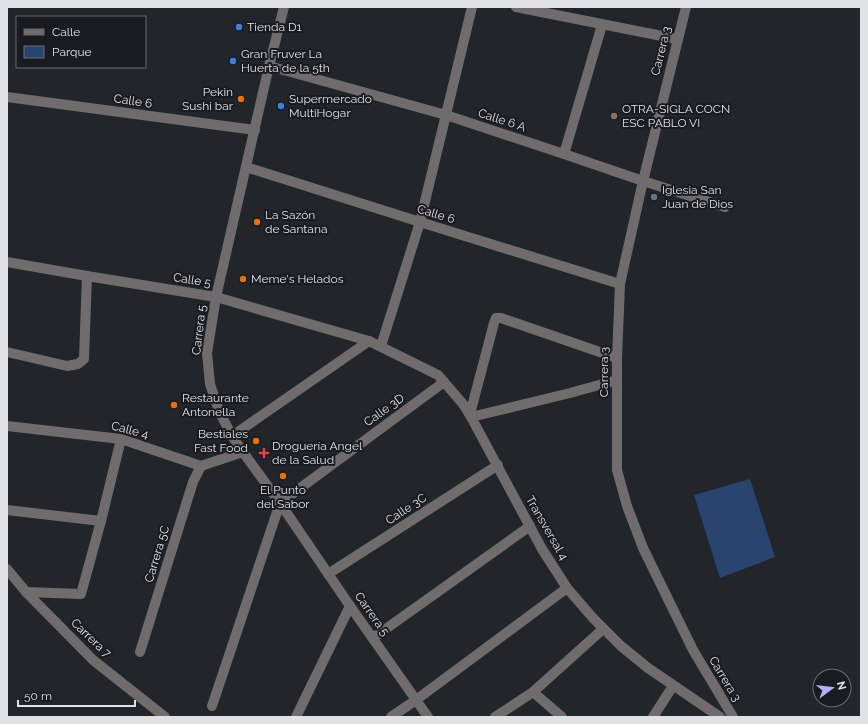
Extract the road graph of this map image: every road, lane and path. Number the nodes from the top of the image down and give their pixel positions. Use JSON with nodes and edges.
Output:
{"nodes":[{"id":1,"x":284,"y":7,"type":"edge"},
{"id":2,"x":472,"y":7,"type":"edge"},
{"id":3,"x":516,"y":7,"type":"edge"},
{"id":4,"x":686,"y":7,"type":"edge"},
{"id":5,"x":602,"y":25,"type":"junction"},
{"id":6,"x":678,"y":39,"type":"junction"},
{"id":7,"x":269,"y":66,"type":"junction"},
{"id":8,"x":7,"y":97,"type":"edge"},
{"id":9,"x":446,"y":115,"type":"junction"},
{"id":10,"x":255,"y":130,"type":"junction"},
{"id":11,"x":564,"y":154,"type":"junction"},
{"id":12,"x":246,"y":168,"type":"junction"},
{"id":13,"x":643,"y":181,"type":"junction"},
{"id":14,"x":725,"y":207,"type":"dead end"},
{"id":15,"x":420,"y":222,"type":"junction"},
{"id":16,"x":7,"y":262,"type":"edge"},
{"id":17,"x":87,"y":276,"type":"junction"},
{"id":18,"x":620,"y":284,"type":"junction"},
{"id":19,"x":216,"y":297,"type":"junction"},
{"id":20,"x":369,"y":341,"type":"junction"},
{"id":21,"x":380,"y":346,"type":"junction"},
{"id":22,"x":7,"y":352,"type":"edge"},
{"id":23,"x":617,"y":358,"type":"junction"},
{"id":24,"x":617,"y":380,"type":"junction"},
{"id":25,"x":444,"y":382,"type":"junction"},
{"id":26,"x":471,"y":416,"type":"junction"},
{"id":27,"x":7,"y":426,"type":"edge"},
{"id":28,"x":232,"y":436,"type":"junction"},
{"id":29,"x":122,"y":439,"type":"junction"},
{"id":30,"x":242,"y":452,"type":"junction"},
{"id":31,"x":201,"y":466,"type":"junction"},
{"id":32,"x":498,"y":466,"type":"junction"},
{"id":33,"x":280,"y":503,"type":"junction"},
{"id":34,"x":7,"y":510,"type":"edge"},
{"id":35,"x":101,"y":521,"type":"junction"},
{"id":36,"x":530,"y":526,"type":"junction"},
{"id":37,"x":7,"y":569,"type":"edge"},
{"id":38,"x":328,"y":574,"type":"junction"},
{"id":39,"x":567,"y":588,"type":"junction"},
{"id":40,"x":26,"y":592,"type":"junction"},
{"id":41,"x":350,"y":606,"type":"junction"},
{"id":42,"x":603,"y":629,"type":"junction"},
{"id":43,"x":373,"y":638,"type":"junction"},
{"id":44,"x":140,"y":652,"type":"dead end"},
{"id":45,"x":673,"y":686,"type":"junction"},
{"id":46,"x":533,"y":692,"type":"junction"},
{"id":47,"x":416,"y":700,"type":"junction"},
{"id":48,"x":212,"y":706,"type":"dead end"},
{"id":49,"x":165,"y":717,"type":"edge"},
{"id":50,"x":296,"y":717,"type":"edge"},
{"id":51,"x":391,"y":717,"type":"edge"},
{"id":52,"x":428,"y":717,"type":"edge"},
{"id":53,"x":495,"y":717,"type":"edge"},
{"id":54,"x":562,"y":717,"type":"edge"},
{"id":55,"x":653,"y":717,"type":"edge"},
{"id":56,"x":720,"y":717,"type":"edge"},
{"id":57,"x":733,"y":717,"type":"edge"}],
"edges":[{"from":1,"to":7,"type":"street","name":"Carrera 5"},
{"from":2,"to":9,"type":"street"},
{"from":3,"to":5,"type":"street"},
{"from":4,"to":6,"type":"street","name":"Carrera 3"},
{"from":5,"to":6,"type":"street"},
{"from":5,"to":11,"type":"street"},
{"from":6,"to":13,"type":"street","name":"Carrera 3"},
{"from":7,"to":9,"type":"street","name":"Calle 6 A"},
{"from":7,"to":10,"type":"street","name":"Carrera 5"},
{"from":8,"to":10,"type":"street","name":"Calle 6"},
{"from":9,"to":11,"type":"street","name":"Calle 6 A"},
{"from":9,"to":15,"type":"street"},
{"from":10,"to":12,"type":"street","name":"Carrera 5"},
{"from":11,"to":13,"type":"street","name":"Calle 6 A"},
{"from":12,"to":15,"type":"street","name":"Calle 6"},
{"from":12,"to":19,"type":"street","name":"Carrera 5"},
{"from":13,"to":14,"type":"street","name":"Calle 6 A"},
{"from":13,"to":18,"type":"street","name":"Carrera 3"},
{"from":15,"to":18,"type":"street","name":"Calle 6"},
{"from":15,"to":21,"type":"street"},
{"from":16,"to":17,"type":"street","name":"Calle 5"},
{"from":17,"to":19,"type":"street","name":"Calle 5"},
{"from":17,"to":22,"type":"street"},
{"from":18,"to":23,"type":"street","name":"Carrera 3"},
{"from":19,"to":20,"type":"street","name":"Calle 5"},
{"from":19,"to":28,"type":"street","name":"Carrera 5"},
{"from":20,"to":21,"type":"street","name":"Transversal 4"},
{"from":20,"to":28,"type":"street"},
{"from":21,"to":25,"type":"street","name":"Transversal 4"},
{"from":23,"to":24,"type":"street","name":"Carrera 3"},
{"from":23,"to":26,"type":"street"},
{"from":24,"to":26,"type":"street"},
{"from":24,"to":57,"type":"street","name":"Carrera 3"},
{"from":25,"to":26,"type":"street","name":"Transversal 4"},
{"from":25,"to":33,"type":"street","name":"Calle 3D"},
{"from":26,"to":32,"type":"street","name":"Transversal 4"},
{"from":27,"to":29,"type":"street","name":"Calle 4"},
{"from":28,"to":30,"type":"street","name":"Carrera 5"},
{"from":29,"to":31,"type":"street","name":"Calle 4"},
{"from":29,"to":35,"type":"street"},
{"from":30,"to":31,"type":"street"},
{"from":30,"to":33,"type":"street","name":"Carrera 5"},
{"from":31,"to":44,"type":"street","name":"Carrera 5C"},
{"from":32,"to":36,"type":"street","name":"Transversal 4"},
{"from":32,"to":38,"type":"street","name":"Calle 3C"},
{"from":33,"to":38,"type":"street","name":"Carrera 5"},
{"from":33,"to":48,"type":"street"},
{"from":34,"to":35,"type":"street"},
{"from":35,"to":40,"type":"street"},
{"from":36,"to":39,"type":"street","name":"Transversal 4"},
{"from":36,"to":43,"type":"street"},
{"from":37,"to":40,"type":"street","name":"Carrera 7"},
{"from":38,"to":41,"type":"street","name":"Carrera 5"},
{"from":39,"to":42,"type":"street","name":"Transversal 4"},
{"from":39,"to":47,"type":"street"},
{"from":40,"to":49,"type":"street","name":"Carrera 7"},
{"from":41,"to":43,"type":"street","name":"Carrera 5"},
{"from":41,"to":50,"type":"street"},
{"from":42,"to":45,"type":"street","name":"Transversal 4"},
{"from":42,"to":46,"type":"street"},
{"from":43,"to":47,"type":"street","name":"Carrera 5"},
{"from":45,"to":55,"type":"street"},
{"from":45,"to":56,"type":"street","name":"Transversal 4"},
{"from":46,"to":53,"type":"street"},
{"from":46,"to":54,"type":"street"},
{"from":47,"to":51,"type":"street"},
{"from":47,"to":52,"type":"street","name":"Carrera 5"}]}
